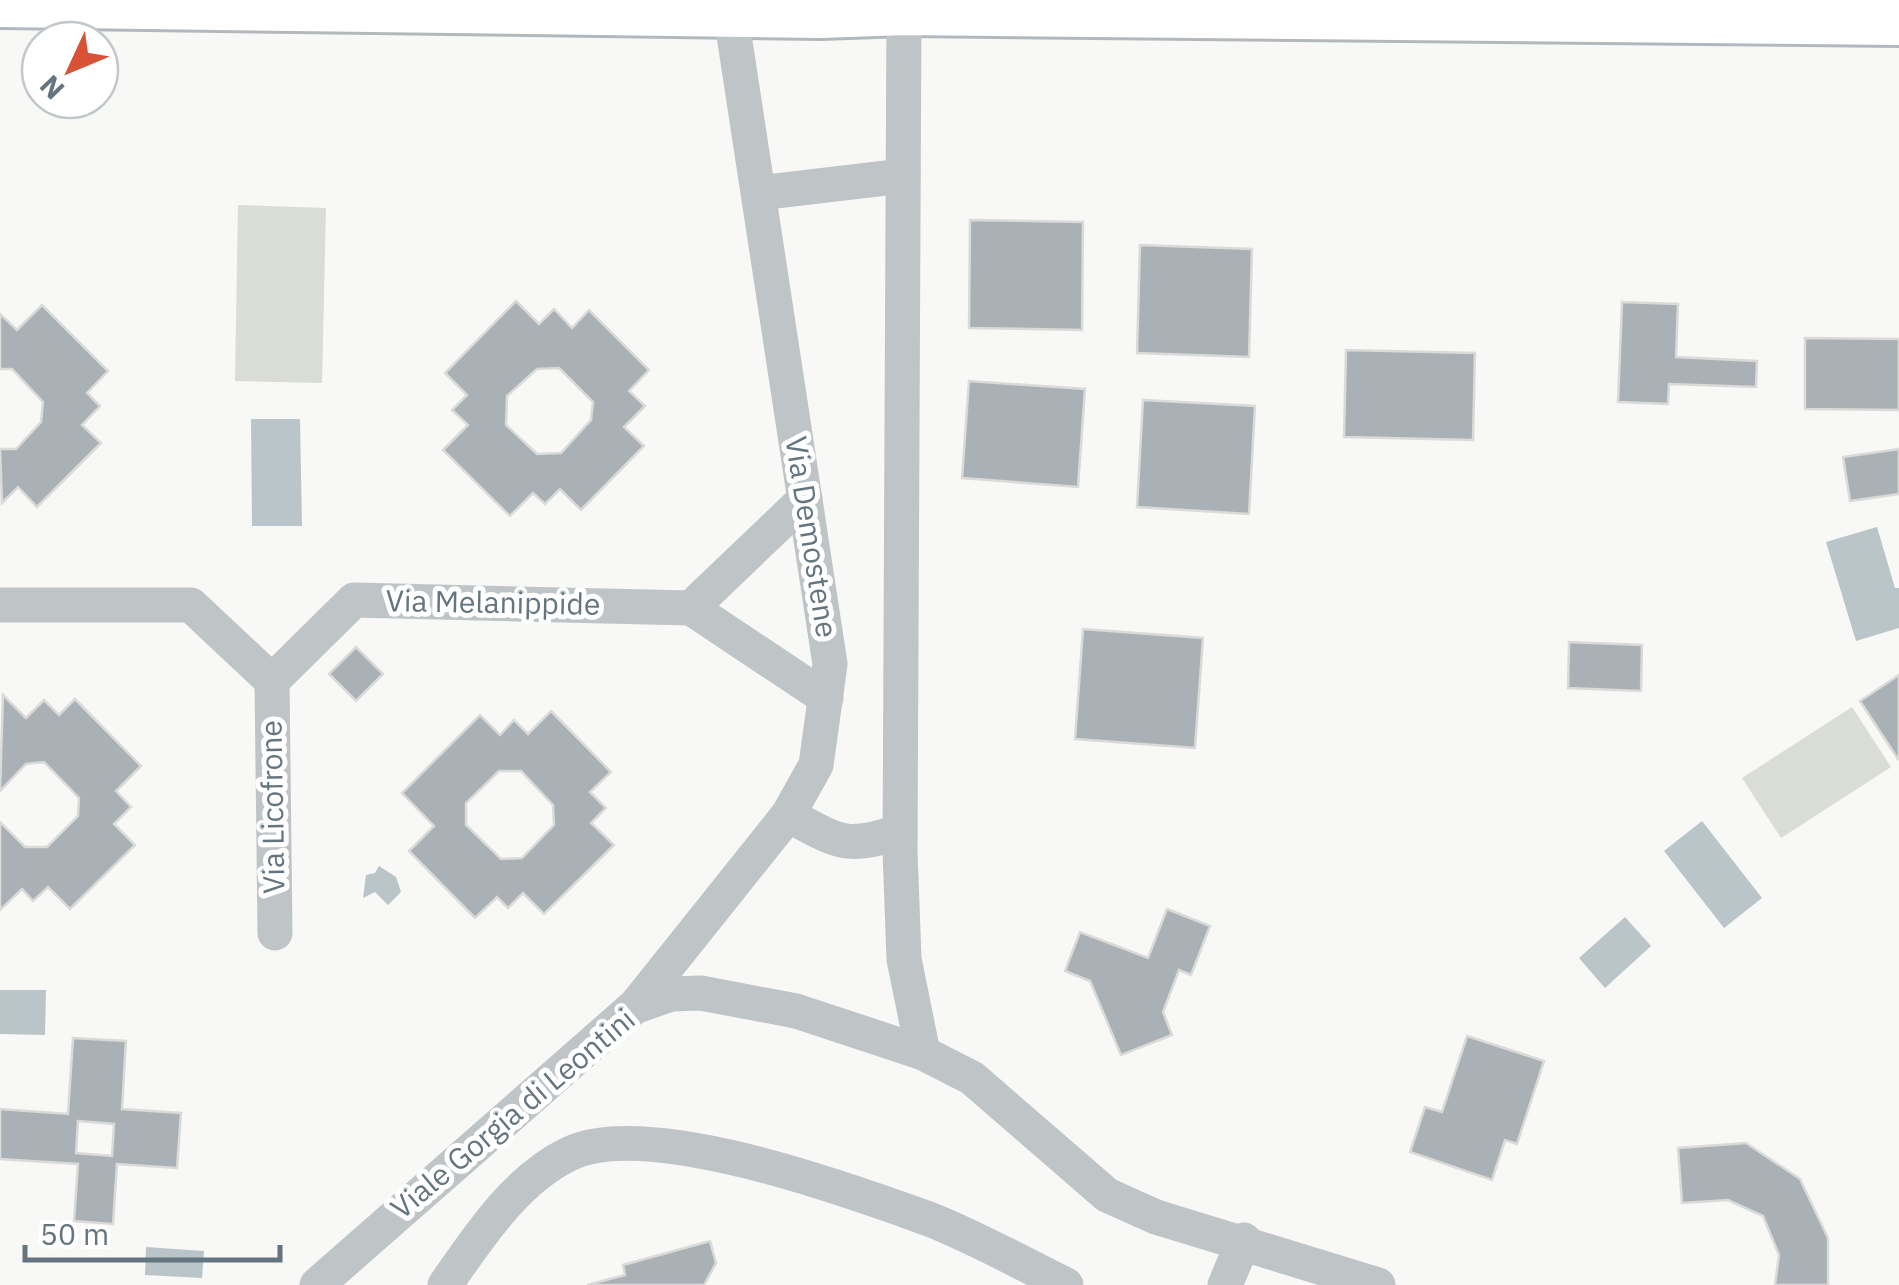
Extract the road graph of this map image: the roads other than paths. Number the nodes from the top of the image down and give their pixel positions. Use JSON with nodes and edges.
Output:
{"nodes":[{"id":1,"x":0,"y":1,"type":"edge"},
{"id":2,"x":904,"y":9,"type":"junction"},
{"id":3,"x":730,"y":10,"type":"junction"},
{"id":4,"x":1899,"y":18,"type":"edge"},
{"id":5,"x":903,"y":176,"type":"junction"},
{"id":6,"x":758,"y":193,"type":"junction"},
{"id":7,"x":805,"y":498,"type":"junction"},
{"id":8,"x":0,"y":605,"type":"edge"},
{"id":9,"x":691,"y":608,"type":"junction"},
{"id":10,"x":272,"y":682,"type":"junction"},
{"id":11,"x":826,"y":698,"type":"junction"},
{"id":12,"x":788,"y":815,"type":"junction"},
{"id":13,"x":900,"y":831,"type":"junction"},
{"id":14,"x":275,"y":933,"type":"dead end"},
{"id":15,"x":634,"y":1007,"type":"junction"},
{"id":16,"x":923,"y":1053,"type":"junction"},
{"id":17,"x":1244,"y":1240,"type":"junction"},
{"id":18,"x":317,"y":1285,"type":"edge"},
{"id":19,"x":445,"y":1285,"type":"edge"},
{"id":20,"x":1066,"y":1285,"type":"edge"},
{"id":21,"x":1225,"y":1285,"type":"edge"},
{"id":22,"x":1378,"y":1285,"type":"edge"}],
"edges":[{"from":1,"to":3,"type":"street"},
{"from":2,"to":3,"type":"street"},
{"from":2,"to":4,"type":"street"},
{"from":2,"to":5,"type":"street"},
{"from":3,"to":6,"type":"street","name":"Via Demostene"},
{"from":5,"to":6,"type":"street"},
{"from":5,"to":13,"type":"street"},
{"from":6,"to":7,"type":"street","name":"Via Demostene"},
{"from":7,"to":9,"type":"street"},
{"from":7,"to":11,"type":"street","name":"Via Demostene"},
{"from":8,"to":10,"type":"street"},
{"from":9,"to":10,"type":"street","name":"Via Melanippide"},
{"from":9,"to":11,"type":"street"},
{"from":10,"to":14,"type":"street","name":"Via Licofrone"},
{"from":11,"to":12,"type":"street","name":"Via Demostene"},
{"from":12,"to":13,"type":"street"},
{"from":12,"to":15,"type":"street","name":"Via Demostene"},
{"from":13,"to":16,"type":"street"},
{"from":15,"to":16,"type":"street","name":"Viale Gorgia di Leontini"},
{"from":15,"to":18,"type":"street","name":"Viale Gorgia di Leontini"},
{"from":16,"to":17,"type":"street","name":"Viale Gorgia di Leontini"},
{"from":17,"to":21,"type":"street"},
{"from":17,"to":22,"type":"street","name":"Viale Gorgia di Leontini"},
{"from":19,"to":20,"type":"street","name":"Viale Gorgia di Leontini"}]}
